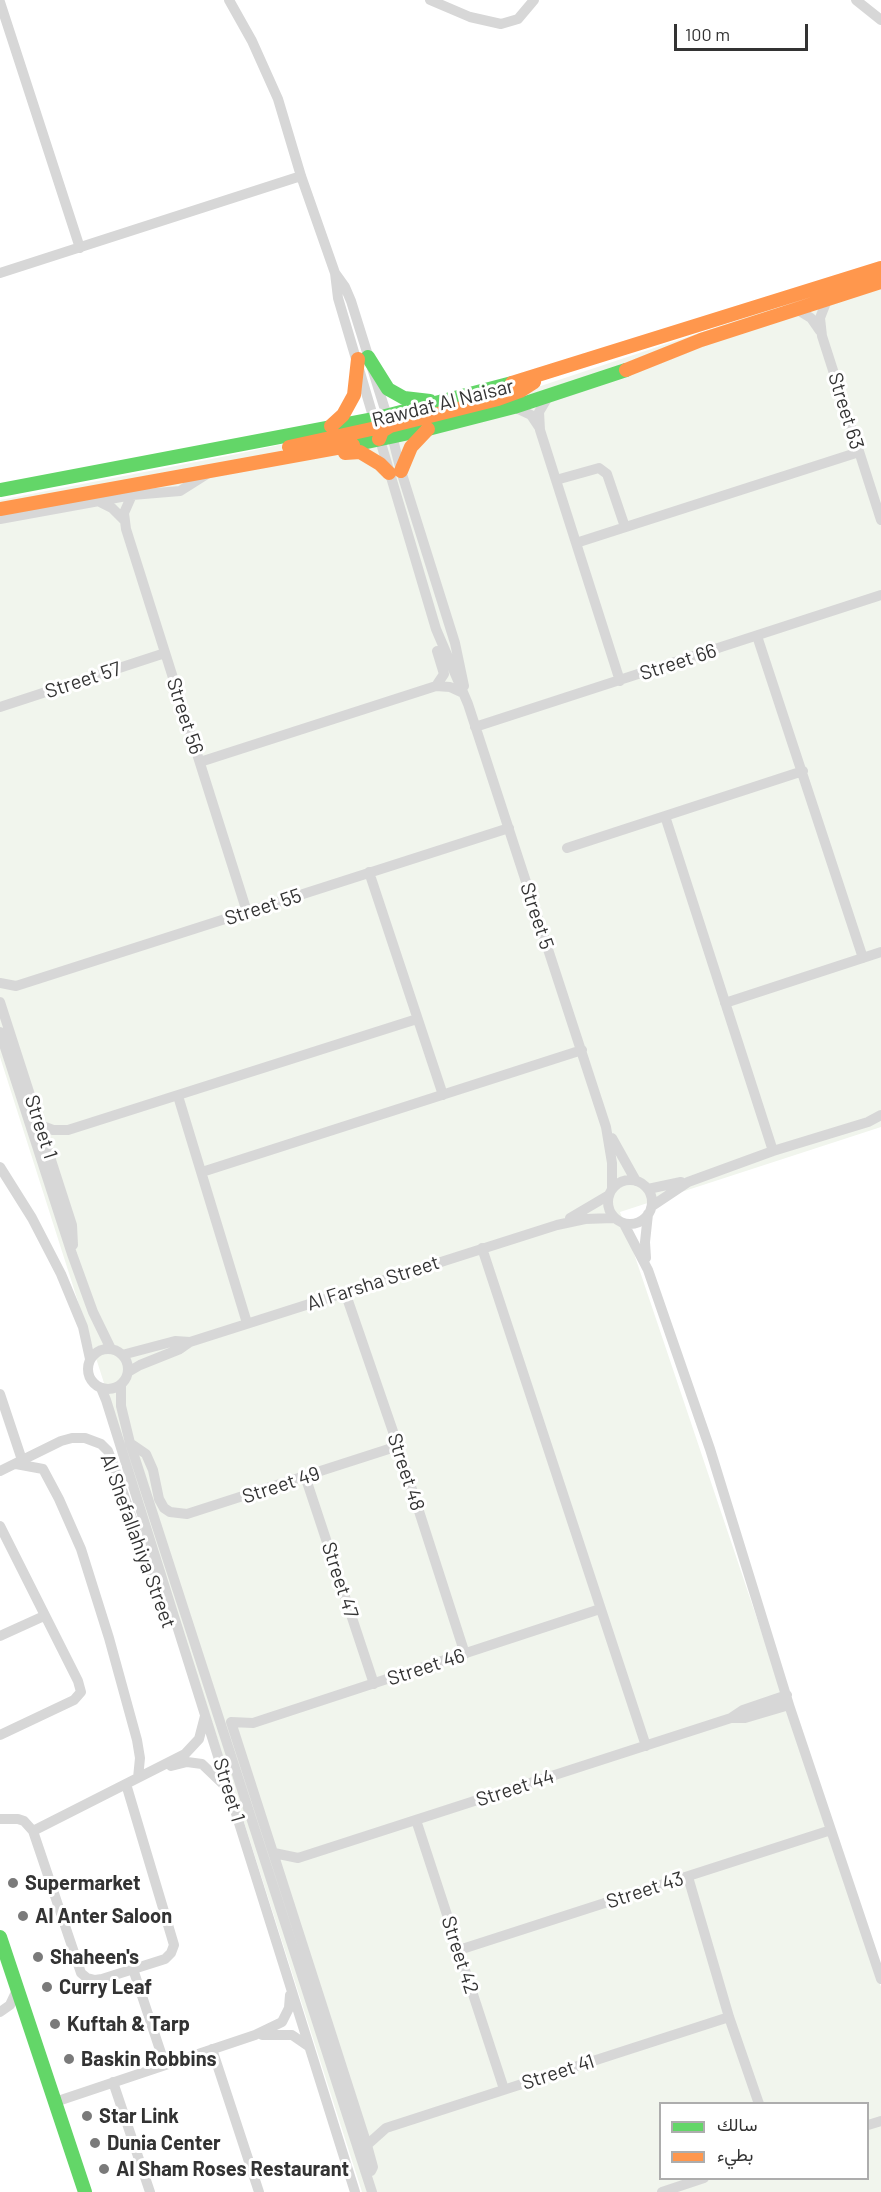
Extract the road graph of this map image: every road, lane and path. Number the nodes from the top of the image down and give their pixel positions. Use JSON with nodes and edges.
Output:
{"nodes":[{"id":1,"x":229,"y":0,"type":"edge"},
{"id":2,"x":430,"y":0,"type":"edge"},
{"id":3,"x":534,"y":0,"type":"edge"},
{"id":4,"x":856,"y":0,"type":"edge"},
{"id":5,"x":0,"y":2,"type":"edge"},
{"id":6,"x":881,"y":20,"type":"edge"},
{"id":7,"x":302,"y":176,"type":"junction"},
{"id":8,"x":80,"y":248,"type":"junction"},
{"id":9,"x":881,"y":268,"type":"edge"},
{"id":10,"x":0,"y":273,"type":"edge"},
{"id":11,"x":881,"y":282,"type":"edge"},
{"id":12,"x":827,"y":300,"type":"junction"},
{"id":13,"x":798,"y":310,"type":"junction"},
{"id":14,"x":822,"y":336,"type":"junction"},
{"id":15,"x":363,"y":358,"type":"junction"},
{"id":16,"x":546,"y":374,"type":"junction"},
{"id":17,"x":548,"y":397,"type":"junction"},
{"id":18,"x":444,"y":402,"type":"junction"},
{"id":19,"x":514,"y":407,"type":"junction"},
{"id":20,"x":331,"y":427,"type":"junction"},
{"id":21,"x":383,"y":427,"type":"junction"},
{"id":22,"x":428,"y":429,"type":"junction"},
{"id":23,"x":540,"y":430,"type":"junction"},
{"id":24,"x":859,"y":452,"type":"junction"},
{"id":25,"x":263,"y":460,"type":"junction"},
{"id":26,"x":212,"y":470,"type":"junction"},
{"id":27,"x":395,"y":472,"type":"junction"},
{"id":28,"x":556,"y":480,"type":"junction"},
{"id":29,"x":0,"y":490,"type":"edge"},
{"id":30,"x":132,"y":495,"type":"junction"},
{"id":31,"x":98,"y":501,"type":"junction"},
{"id":32,"x":0,"y":509,"type":"edge"},
{"id":33,"x":0,"y":519,"type":"edge"},
{"id":34,"x":124,"y":520,"type":"junction"},
{"id":35,"x":881,"y":520,"type":"edge"},
{"id":36,"x":625,"y":527,"type":"junction"},
{"id":37,"x":576,"y":543,"type":"junction"},
{"id":38,"x":881,"y":596,"type":"edge"},
{"id":39,"x":436,"y":629,"type":"junction"},
{"id":40,"x":757,"y":636,"type":"junction"},
{"id":41,"x":165,"y":653,"type":"junction"},
{"id":42,"x":620,"y":681,"type":"junction"},
{"id":43,"x":436,"y":686,"type":"junction"},
{"id":44,"x":462,"y":693,"type":"junction"},
{"id":45,"x":468,"y":704,"type":"junction"},
{"id":46,"x":0,"y":707,"type":"edge"},
{"id":47,"x":475,"y":727,"type":"junction"},
{"id":48,"x":200,"y":762,"type":"junction"},
{"id":49,"x":803,"y":771,"type":"junction"},
{"id":50,"x":665,"y":816,"type":"junction"},
{"id":51,"x":508,"y":828,"type":"junction"},
{"id":52,"x":567,"y":848,"type":"dead end"},
{"id":53,"x":369,"y":872,"type":"junction"},
{"id":54,"x":247,"y":912,"type":"junction"},
{"id":55,"x":881,"y":952,"type":"edge"},
{"id":56,"x":863,"y":958,"type":"junction"},
{"id":57,"x":0,"y":983,"type":"edge"},
{"id":58,"x":16,"y":986,"type":"junction"},
{"id":59,"x":725,"y":1003,"type":"junction"},
{"id":60,"x":1,"y":1004,"type":"edge"},
{"id":61,"x":417,"y":1019,"type":"junction"},
{"id":62,"x":0,"y":1032,"type":"edge"},
{"id":63,"x":582,"y":1050,"type":"junction"},
{"id":64,"x":443,"y":1095,"type":"junction"},
{"id":65,"x":178,"y":1096,"type":"junction"},
{"id":66,"x":881,"y":1114,"type":"edge"},
{"id":67,"x":881,"y":1121,"type":"edge"},
{"id":68,"x":868,"y":1122,"type":"junction"},
{"id":69,"x":40,"y":1125,"type":"junction"},
{"id":70,"x":606,"y":1127,"type":"junction"},
{"id":71,"x":68,"y":1130,"type":"junction"},
{"id":72,"x":48,"y":1149,"type":"junction"},
{"id":73,"x":773,"y":1151,"type":"junction"},
{"id":74,"x":0,"y":1167,"type":"edge"},
{"id":75,"x":202,"y":1172,"type":"junction"},
{"id":76,"x":702,"y":1177,"type":"junction"},
{"id":77,"x":636,"y":1181,"type":"junction"},
{"id":78,"x":648,"y":1189,"type":"junction"},
{"id":79,"x":610,"y":1191,"type":"junction"},
{"id":80,"x":650,"y":1210,"type":"junction"},
{"id":81,"x":619,"y":1221,"type":"junction"},
{"id":82,"x":557,"y":1225,"type":"junction"},
{"id":83,"x":483,"y":1248,"type":"junction"},
{"id":84,"x":72,"y":1254,"type":"junction"},
{"id":85,"x":648,"y":1270,"type":"junction"},
{"id":86,"x":345,"y":1292,"type":"junction"},
{"id":87,"x":247,"y":1323,"type":"junction"},
{"id":88,"x":190,"y":1342,"type":"junction"},
{"id":89,"x":111,"y":1349,"type":"junction"},
{"id":90,"x":122,"y":1355,"type":"junction"},
{"id":91,"x":90,"y":1359,"type":"junction"},
{"id":92,"x":128,"y":1372,"type":"junction"},
{"id":93,"x":121,"y":1385,"type":"junction"},
{"id":94,"x":101,"y":1388,"type":"junction"},
{"id":95,"x":0,"y":1394,"type":"edge"},
{"id":96,"x":130,"y":1443,"type":"junction"},
{"id":97,"x":398,"y":1446,"type":"junction"},
{"id":98,"x":19,"y":1462,"type":"junction"},
{"id":99,"x":0,"y":1471,"type":"edge"},
{"id":100,"x":305,"y":1476,"type":"junction"},
{"id":101,"x":0,"y":1526,"type":"edge"},
{"id":102,"x":600,"y":1609,"type":"junction"},
{"id":103,"x":44,"y":1616,"type":"junction"},
{"id":104,"x":0,"y":1636,"type":"edge"},
{"id":105,"x":465,"y":1654,"type":"junction"},
{"id":106,"x":191,"y":1672,"type":"junction"},
{"id":107,"x":374,"y":1684,"type":"junction"},
{"id":108,"x":788,"y":1700,"type":"junction"},
{"id":109,"x":205,"y":1715,"type":"junction"},
{"id":110,"x":231,"y":1722,"type":"joint"},
{"id":111,"x":253,"y":1723,"type":"junction"},
{"id":112,"x":0,"y":1735,"type":"edge"},
{"id":113,"x":237,"y":1738,"type":"junction"},
{"id":114,"x":646,"y":1746,"type":"junction"},
{"id":115,"x":159,"y":1768,"type":"junction"},
{"id":116,"x":138,"y":1778,"type":"junction"},
{"id":117,"x":126,"y":1784,"type":"junction"},
{"id":118,"x":229,"y":1790,"type":"junction"},
{"id":119,"x":0,"y":1819,"type":"edge"},
{"id":120,"x":416,"y":1820,"type":"junction"},
{"id":121,"x":831,"y":1830,"type":"junction"},
{"id":122,"x":33,"y":1831,"type":"junction"},
{"id":123,"x":274,"y":1853,"type":"junction"},
{"id":124,"x":298,"y":1858,"type":"junction"},
{"id":125,"x":281,"y":1875,"type":"junction"},
{"id":126,"x":688,"y":1876,"type":"junction"},
{"id":127,"x":0,"y":1937,"type":"edge"},
{"id":128,"x":459,"y":1950,"type":"junction"},
{"id":129,"x":133,"y":1969,"type":"junction"},
{"id":130,"x":881,"y":1979,"type":"edge"},
{"id":131,"x":18,"y":1988,"type":"junction"},
{"id":132,"x":291,"y":1989,"type":"junction"},
{"id":133,"x":3,"y":2010,"type":"edge"},
{"id":134,"x":27,"y":2013,"type":"junction"},
{"id":135,"x":729,"y":2017,"type":"junction"},
{"id":136,"x":255,"y":2036,"type":"junction"},
{"id":137,"x":309,"y":2048,"type":"junction"},
{"id":138,"x":212,"y":2049,"type":"junction"},
{"id":139,"x":165,"y":2065,"type":"junction"},
{"id":140,"x":113,"y":2082,"type":"junction"},
{"id":141,"x":504,"y":2090,"type":"junction"},
{"id":142,"x":55,"y":2102,"type":"junction"},
{"id":143,"x":759,"y":2102,"type":"edge"},
{"id":144,"x":361,"y":2126,"type":"junction"},
{"id":145,"x":386,"y":2128,"type":"junction"},
{"id":146,"x":367,"y":2145,"type":"junction"},
{"id":147,"x":366,"y":2172,"type":"junction"},
{"id":148,"x":700,"y":2180,"type":"edge"},
{"id":149,"x":683,"y":2189,"type":"edge"},
{"id":150,"x":85,"y":2192,"type":"edge"},
{"id":151,"x":150,"y":2192,"type":"edge"},
{"id":152,"x":259,"y":2192,"type":"edge"},
{"id":153,"x":355,"y":2192,"type":"edge"},
{"id":154,"x":372,"y":2192,"type":"edge"},
{"id":155,"x":663,"y":2192,"type":"edge"}],
"edges":[{"from":1,"to":7,"type":"street"},
{"from":2,"to":3,"type":"street"},
{"from":4,"to":6,"type":"street"},
{"from":5,"to":8,"type":"street"},
{"from":7,"to":8,"type":"street"},
{"from":7,"to":15,"type":"street"},
{"from":8,"to":10,"type":"street"},
{"from":9,"to":16,"type":"street","name":"Rawdat Al Naisar"},
{"from":11,"to":12,"type":"street","name":"Rawdat Al Naisar"},
{"from":12,"to":13,"type":"street","name":"Rawdat Al Naisar"},
{"from":12,"to":14,"type":"street","name":"Street 63"},
{"from":13,"to":14,"type":"street","name":"Street 63"},
{"from":13,"to":17,"type":"street","name":"Rawdat Al Naisar"},
{"from":14,"to":24,"type":"street","name":"Street 63"},
{"from":15,"to":18,"type":"street"},
{"from":15,"to":20,"type":"street"},
{"from":15,"to":21,"type":"street"},
{"from":16,"to":18,"type":"street","name":"Rawdat Al Naisar"},
{"from":16,"to":21,"type":"street"},
{"from":17,"to":19,"type":"street","name":"Rawdat Al Naisar"},
{"from":17,"to":23,"type":"street"},
{"from":18,"to":21,"type":"street","name":"Rawdat Al Naisar"},
{"from":19,"to":22,"type":"street","name":"Rawdat Al Naisar"},
{"from":19,"to":23,"type":"street"},
{"from":20,"to":21,"type":"street","name":"Rawdat Al Naisar"},
{"from":20,"to":29,"type":"street","name":"Rawdat Al Naisar"},
{"from":21,"to":22,"type":"street","name":"Rawdat Al Naisar"},
{"from":21,"to":25,"type":"street","name":"Rawdat Al Naisar"},
{"from":21,"to":27,"type":"street"},
{"from":22,"to":27,"type":"street"},
{"from":23,"to":28,"type":"street"},
{"from":24,"to":35,"type":"street","name":"Street 63"},
{"from":24,"to":36,"type":"street"},
{"from":25,"to":26,"type":"street","name":"Rawdat Al Naisar"},
{"from":25,"to":27,"type":"street"},
{"from":26,"to":30,"type":"street"},
{"from":26,"to":32,"type":"street","name":"Rawdat Al Naisar"},
{"from":27,"to":39,"type":"street"},
{"from":27,"to":45,"type":"street"},
{"from":28,"to":36,"type":"street"},
{"from":28,"to":37,"type":"street"},
{"from":30,"to":31,"type":"street"},
{"from":30,"to":34,"type":"street"},
{"from":31,"to":33,"type":"street"},
{"from":31,"to":34,"type":"street"},
{"from":34,"to":41,"type":"street","name":"Street 56"},
{"from":36,"to":37,"type":"street"},
{"from":37,"to":42,"type":"street"},
{"from":38,"to":40,"type":"street","name":"Street 66"},
{"from":39,"to":43,"type":"street"},
{"from":39,"to":44,"type":"street"},
{"from":40,"to":42,"type":"street","name":"Street 66"},
{"from":40,"to":49,"type":"street"},
{"from":41,"to":46,"type":"street","name":"Street 57"},
{"from":41,"to":48,"type":"street","name":"Street 56"},
{"from":42,"to":47,"type":"street","name":"Street 66"},
{"from":43,"to":44,"type":"street"},
{"from":43,"to":48,"type":"street"},
{"from":44,"to":45,"type":"street"},
{"from":45,"to":47,"type":"street","name":"Street 5"},
{"from":47,"to":51,"type":"street","name":"Street 5"},
{"from":48,"to":54,"type":"street","name":"Street 56"},
{"from":49,"to":50,"type":"street"},
{"from":49,"to":56,"type":"street"},
{"from":50,"to":52,"type":"street"},
{"from":50,"to":59,"type":"street"},
{"from":51,"to":53,"type":"street","name":"Street 55"},
{"from":51,"to":63,"type":"street","name":"Street 5"},
{"from":53,"to":54,"type":"street","name":"Street 55"},
{"from":53,"to":61,"type":"street"},
{"from":54,"to":58,"type":"street","name":"Street 55"},
{"from":55,"to":56,"type":"street"},
{"from":56,"to":59,"type":"street"},
{"from":57,"to":58,"type":"street","name":"Street 55"},
{"from":58,"to":60,"type":"street"},
{"from":59,"to":73,"type":"street"},
{"from":60,"to":69,"type":"street","name":"Street 1"},
{"from":61,"to":64,"type":"street"},
{"from":61,"to":65,"type":"street"},
{"from":62,"to":84,"type":"street","name":"Street 1"},
{"from":63,"to":64,"type":"street"},
{"from":63,"to":70,"type":"street","name":"Street 5"},
{"from":64,"to":75,"type":"street"},
{"from":65,"to":71,"type":"street"},
{"from":65,"to":75,"type":"street"},
{"from":66,"to":68,"type":"street"},
{"from":67,"to":68,"type":"street"},
{"from":68,"to":73,"type":"street"},
{"from":69,"to":71,"type":"street"},
{"from":69,"to":72,"type":"street","name":"Street 1"},
{"from":70,"to":77,"type":"street","name":"Street 5"},
{"from":70,"to":79,"type":"street","name":"Street 5"},
{"from":71,"to":72,"type":"street"},
{"from":72,"to":84,"type":"street","name":"Street 1"},
{"from":73,"to":76,"type":"street"},
{"from":74,"to":91,"type":"street"},
{"from":75,"to":87,"type":"street"},
{"from":76,"to":78,"type":"street"},
{"from":76,"to":80,"type":"street"},
{"from":77,"to":78,"type":"street"},
{"from":77,"to":79,"type":"street"},
{"from":78,"to":80,"type":"street"},
{"from":79,"to":81,"type":"street"},
{"from":79,"to":82,"type":"street","name":"Al Farsha Street"},
{"from":80,"to":81,"type":"street"},
{"from":80,"to":85,"type":"street"},
{"from":81,"to":82,"type":"street","name":"Al Farsha Street"},
{"from":81,"to":85,"type":"street"},
{"from":82,"to":83,"type":"street","name":"Al Farsha Street"},
{"from":83,"to":86,"type":"street","name":"Al Farsha Street"},
{"from":83,"to":102,"type":"street"},
{"from":84,"to":89,"type":"street","name":"Street 1"},
{"from":85,"to":108,"type":"street"},
{"from":86,"to":87,"type":"street","name":"Al Farsha Street"},
{"from":86,"to":97,"type":"street","name":"Street 48"},
{"from":87,"to":88,"type":"street","name":"Al Farsha Street"},
{"from":88,"to":90,"type":"street","name":"Al Farsha Street"},
{"from":88,"to":92,"type":"street","name":"Al Farsha Street"},
{"from":89,"to":90,"type":"street"},
{"from":89,"to":91,"type":"street"},
{"from":90,"to":92,"type":"street"},
{"from":91,"to":94,"type":"street"},
{"from":92,"to":93,"type":"street"},
{"from":93,"to":94,"type":"street"},
{"from":93,"to":96,"type":"street","name":"Street 1"},
{"from":94,"to":106,"type":"street","name":"Street 1"},
{"from":95,"to":98,"type":"street"},
{"from":96,"to":100,"type":"street","name":"Street 49"},
{"from":96,"to":147,"type":"street","name":"Street 1"},
{"from":97,"to":100,"type":"street","name":"Street 49"},
{"from":97,"to":105,"type":"street","name":"Street 48"},
{"from":98,"to":99,"type":"street","name":"Al Shefallahiya Street"},
{"from":98,"to":106,"type":"street","name":"Al Shefallahiya Street"},
{"from":98,"to":116,"type":"street"},
{"from":100,"to":107,"type":"street","name":"Street 47"},
{"from":101,"to":103,"type":"street"},
{"from":102,"to":105,"type":"street","name":"Street 46"},
{"from":102,"to":114,"type":"street"},
{"from":103,"to":104,"type":"street"},
{"from":103,"to":112,"type":"street"},
{"from":105,"to":107,"type":"street","name":"Street 46"},
{"from":106,"to":109,"type":"street","name":"Street 1"},
{"from":107,"to":111,"type":"street","name":"Street 46"},
{"from":108,"to":114,"type":"street","name":"Street 44"},
{"from":108,"to":121,"type":"street"},
{"from":109,"to":115,"type":"street"},
{"from":109,"to":118,"type":"street","name":"Street 1"},
{"from":110,"to":111,"type":"street","name":"Street 46"},
{"from":110,"to":113,"type":"street","name":"Street 1"},
{"from":111,"to":113,"type":"street","name":"Street 46"},
{"from":113,"to":123,"type":"street","name":"Street 1"},
{"from":114,"to":120,"type":"street","name":"Street 44"},
{"from":115,"to":116,"type":"street"},
{"from":115,"to":118,"type":"street"},
{"from":116,"to":117,"type":"street"},
{"from":117,"to":122,"type":"street"},
{"from":117,"to":129,"type":"street"},
{"from":118,"to":132,"type":"street","name":"Street 1"},
{"from":119,"to":122,"type":"street"},
{"from":120,"to":124,"type":"street","name":"Street 44"},
{"from":120,"to":128,"type":"street","name":"Street 42"},
{"from":121,"to":126,"type":"street","name":"Street 43"},
{"from":121,"to":130,"type":"street"},
{"from":122,"to":129,"type":"street"},
{"from":123,"to":124,"type":"street","name":"Street 44"},
{"from":123,"to":125,"type":"street","name":"Street 1"},
{"from":124,"to":125,"type":"street","name":"Street 44"},
{"from":125,"to":144,"type":"street","name":"Street 1"},
{"from":126,"to":128,"type":"street","name":"Street 43"},
{"from":126,"to":135,"type":"street"},
{"from":127,"to":131,"type":"street"},
{"from":128,"to":141,"type":"street","name":"Street 42"},
{"from":129,"to":139,"type":"street"},
{"from":131,"to":133,"type":"street"},
{"from":131,"to":134,"type":"street"},
{"from":132,"to":136,"type":"street"},
{"from":132,"to":137,"type":"street","name":"Street 1"},
{"from":133,"to":134,"type":"street"},
{"from":134,"to":142,"type":"street"},
{"from":135,"to":141,"type":"street","name":"Street 41"},
{"from":135,"to":143,"type":"street"},
{"from":136,"to":137,"type":"street"},
{"from":136,"to":138,"type":"street"},
{"from":137,"to":153,"type":"street","name":"Street 1"},
{"from":138,"to":139,"type":"street"},
{"from":138,"to":152,"type":"street"},
{"from":139,"to":140,"type":"street"},
{"from":140,"to":142,"type":"street"},
{"from":140,"to":151,"type":"street"},
{"from":141,"to":145,"type":"street","name":"Street 41"},
{"from":142,"to":150,"type":"street"},
{"from":144,"to":145,"type":"street","name":"Street 41"},
{"from":144,"to":146,"type":"street","name":"Street 1"},
{"from":145,"to":146,"type":"street","name":"Street 41"},
{"from":146,"to":147,"type":"street","name":"Street 1"},
{"from":147,"to":154,"type":"street","name":"Street 1"},
{"from":148,"to":149,"type":"street"},
{"from":149,"to":155,"type":"street"}]}
